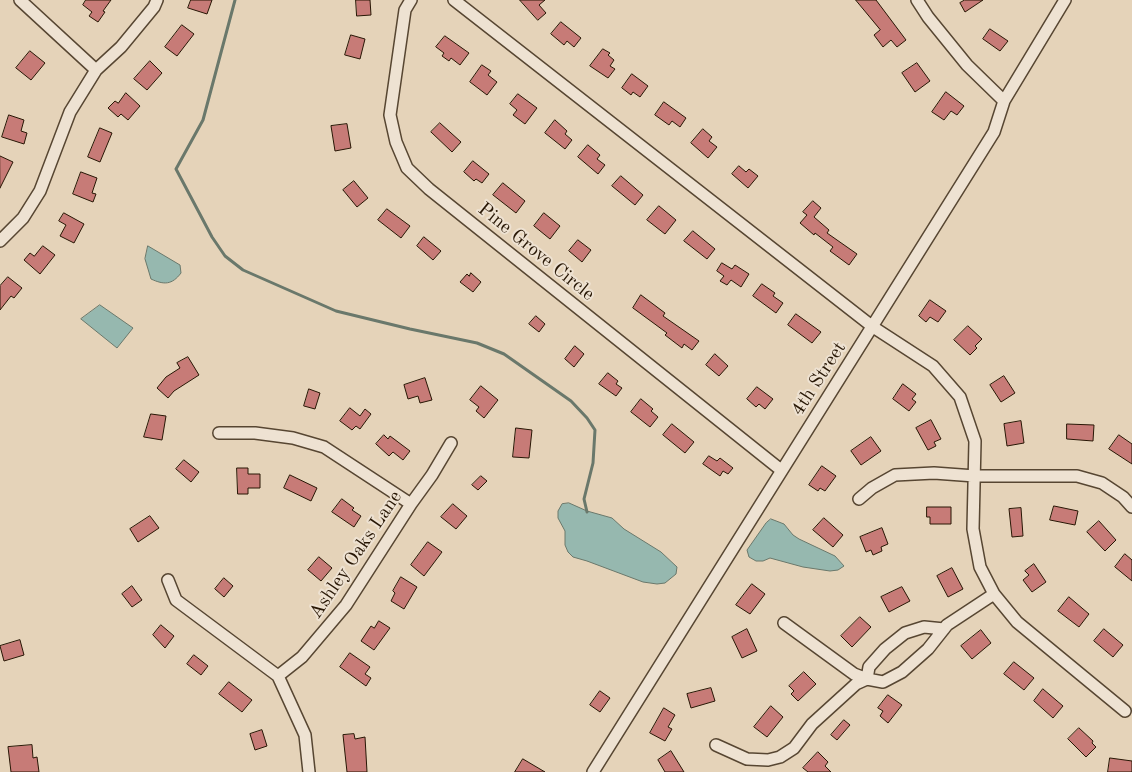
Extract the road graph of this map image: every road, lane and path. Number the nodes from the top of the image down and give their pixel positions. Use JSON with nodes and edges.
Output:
{"nodes":[{"id":1,"x":20,"y":0,"type":"edge"},
{"id":2,"x":157,"y":0,"type":"edge"},
{"id":3,"x":411,"y":0,"type":"edge"},
{"id":4,"x":454,"y":0,"type":"edge"},
{"id":5,"x":917,"y":0,"type":"edge"},
{"id":6,"x":1065,"y":0,"type":"edge"},
{"id":7,"x":96,"y":70,"type":"junction"},
{"id":8,"x":1004,"y":101,"type":"junction"},
{"id":9,"x":0,"y":241,"type":"edge"},
{"id":10,"x":873,"y":327,"type":"junction"},
{"id":11,"x":218,"y":433,"type":"dead end"},
{"id":12,"x":451,"y":443,"type":"dead end"},
{"id":13,"x":781,"y":470,"type":"junction"},
{"id":14,"x":975,"y":476,"type":"junction"},
{"id":15,"x":859,"y":499,"type":"dead end"},
{"id":16,"x":411,"y":504,"type":"junction"},
{"id":17,"x":1132,"y":507,"type":"edge"},
{"id":18,"x":168,"y":580,"type":"dead end"},
{"id":19,"x":994,"y":594,"type":"junction"},
{"id":20,"x":784,"y":623,"type":"dead end"},
{"id":21,"x":944,"y":629,"type":"junction"},
{"id":22,"x":278,"y":676,"type":"junction"},
{"id":23,"x":867,"y":680,"type":"junction"},
{"id":24,"x":1124,"y":711,"type":"dead end"},
{"id":25,"x":716,"y":745,"type":"dead end"},
{"id":26,"x":309,"y":772,"type":"edge"},
{"id":27,"x":593,"y":772,"type":"edge"}],
"edges":[{"from":1,"to":7,"type":"street"},
{"from":2,"to":7,"type":"street"},
{"from":3,"to":13,"type":"street","name":"Pine Grove Circle"},
{"from":4,"to":10,"type":"street"},
{"from":5,"to":8,"type":"street"},
{"from":6,"to":8,"type":"street","name":"4th Street"},
{"from":7,"to":9,"type":"street"},
{"from":8,"to":10,"type":"street","name":"4th Street"},
{"from":10,"to":13,"type":"street","name":"4th Street"},
{"from":10,"to":14,"type":"street"},
{"from":11,"to":16,"type":"street"},
{"from":12,"to":16,"type":"street","name":"Ashley Oaks Lane"},
{"from":13,"to":27,"type":"street","name":"4th Street"},
{"from":14,"to":15,"type":"street"},
{"from":14,"to":17,"type":"street"},
{"from":14,"to":19,"type":"street"},
{"from":16,"to":22,"type":"street","name":"Ashley Oaks Lane"},
{"from":18,"to":22,"type":"street"},
{"from":19,"to":21,"type":"street"},
{"from":19,"to":24,"type":"street"},
{"from":20,"to":23,"type":"street"},
{"from":21,"to":23,"type":"street"},
{"from":21,"to":23,"type":"street"},
{"from":22,"to":26,"type":"street"},
{"from":23,"to":25,"type":"street"}]}
